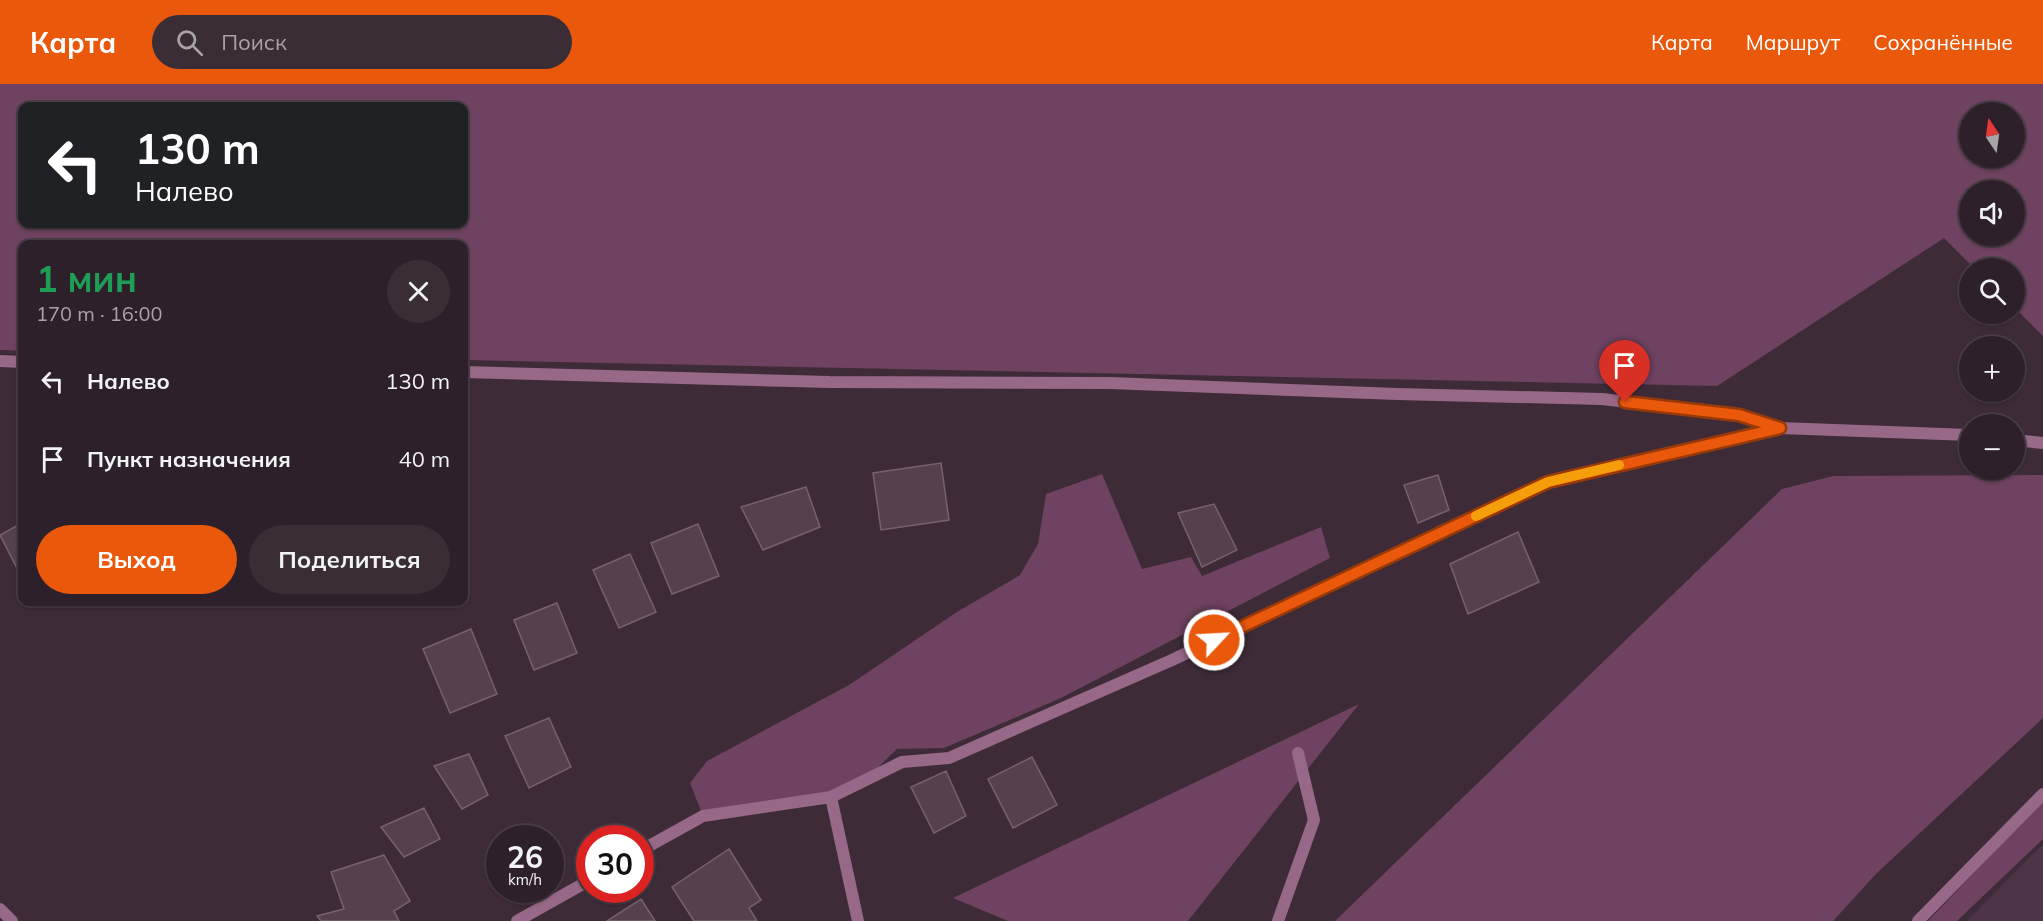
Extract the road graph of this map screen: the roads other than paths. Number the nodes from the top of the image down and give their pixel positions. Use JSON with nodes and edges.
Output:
{"nodes":[{"id":1,"x":0,"y":361,"type":"edge"},
{"id":2,"x":18,"y":362,"type":"edge"},
{"id":3,"x":468,"y":372,"type":"edge"},
{"id":4,"x":1780,"y":428,"type":"junction"},
{"id":5,"x":1959,"y":435,"type":"edge"},
{"id":6,"x":2025,"y":441,"type":"edge"},
{"id":7,"x":2043,"y":443,"type":"edge"},
{"id":8,"x":1298,"y":753,"type":"dead end"},
{"id":9,"x":2043,"y":794,"type":"edge"},
{"id":10,"x":831,"y":797,"type":"junction"},
{"id":11,"x":654,"y":843,"type":"edge"},
{"id":12,"x":576,"y":888,"type":"edge"},
{"id":13,"x":0,"y":909,"type":"edge"},
{"id":14,"x":12,"y":921,"type":"edge"},
{"id":15,"x":517,"y":921,"type":"edge"},
{"id":16,"x":858,"y":921,"type":"edge"},
{"id":17,"x":1278,"y":921,"type":"edge"},
{"id":18,"x":1918,"y":921,"type":"edge"}],
"edges":[{"from":1,"to":2,"type":"street"},
{"from":3,"to":4,"type":"street"},
{"from":4,"to":5,"type":"street"},
{"from":4,"to":10,"type":"street"},
{"from":6,"to":7,"type":"street"},
{"from":8,"to":17,"type":"street"},
{"from":9,"to":18,"type":"street"},
{"from":10,"to":11,"type":"street"},
{"from":10,"to":16,"type":"street"},
{"from":12,"to":15,"type":"street"},
{"from":13,"to":14,"type":"street"}]}
